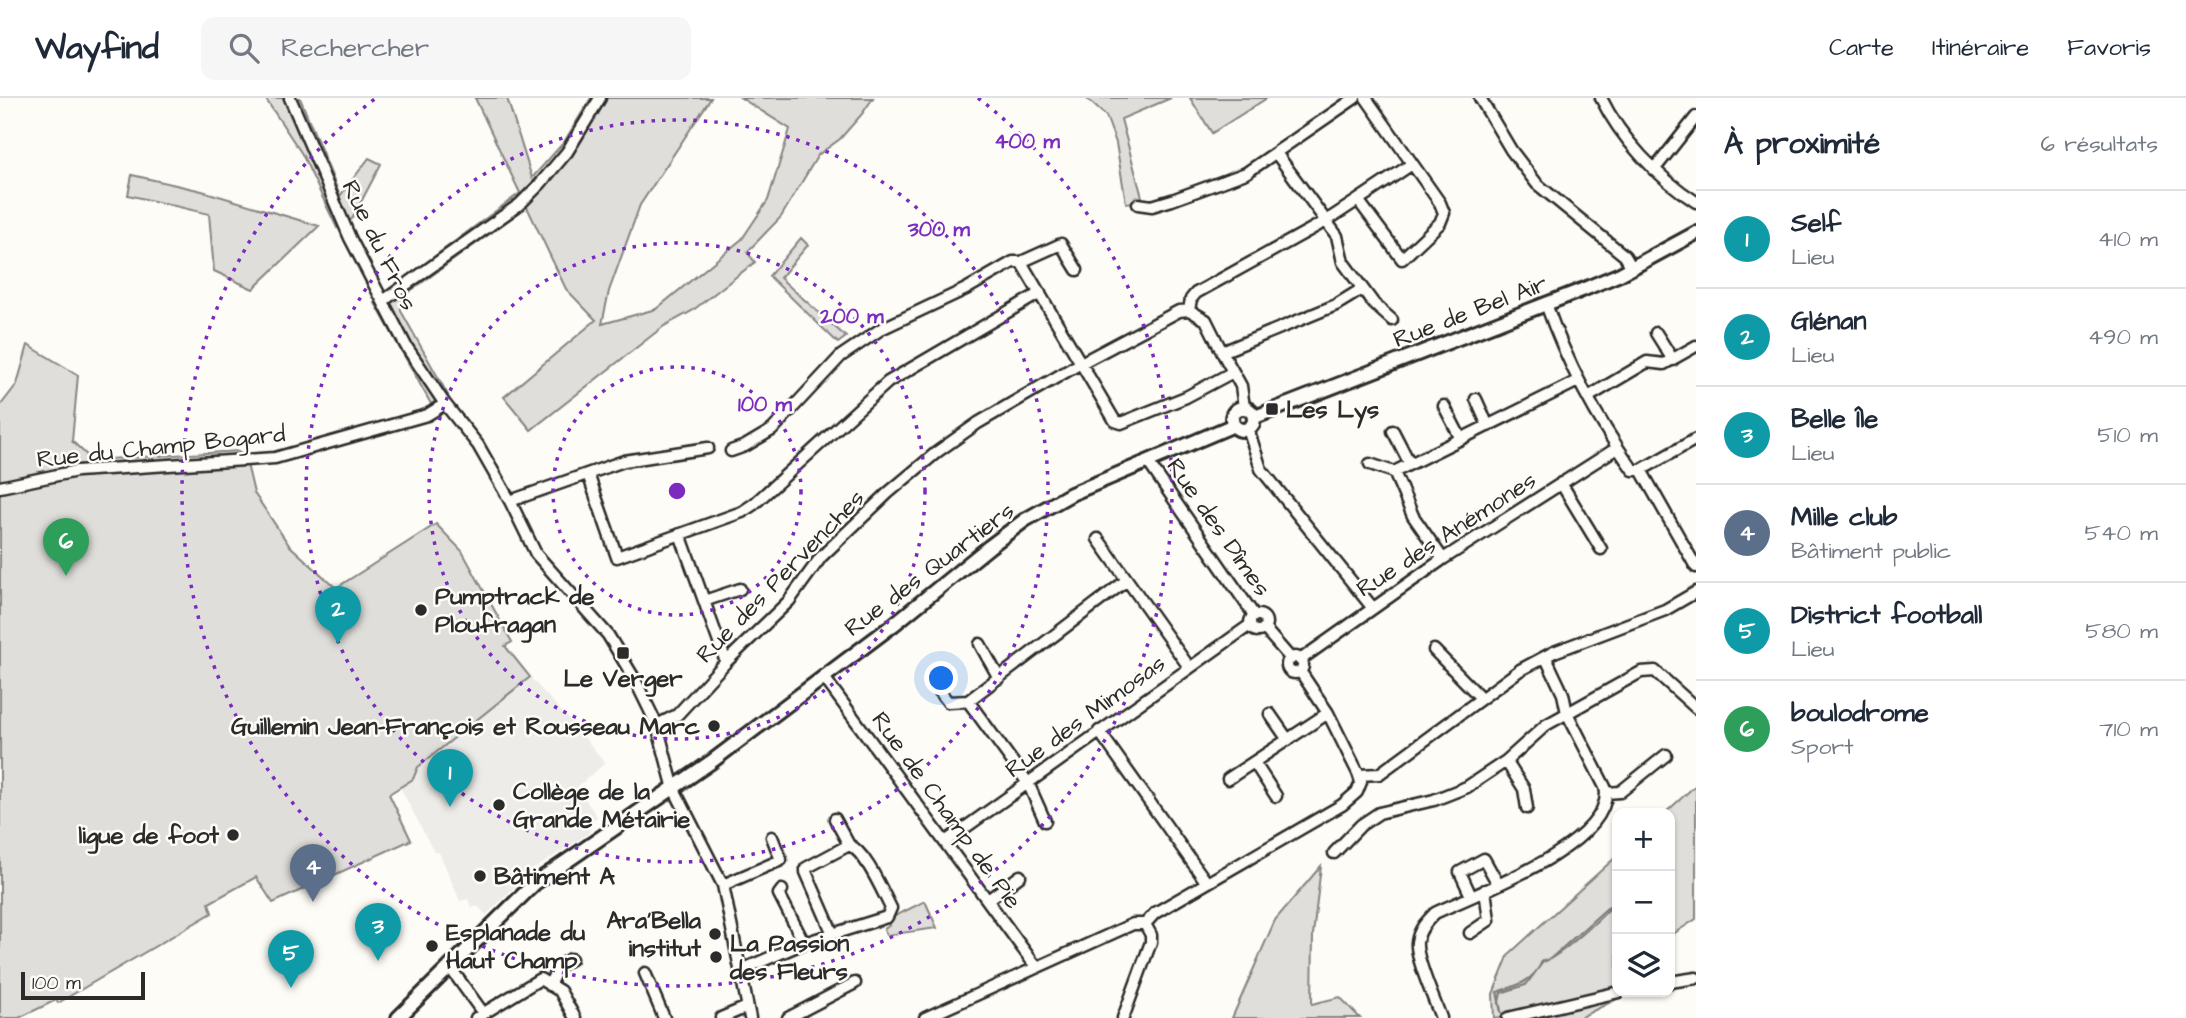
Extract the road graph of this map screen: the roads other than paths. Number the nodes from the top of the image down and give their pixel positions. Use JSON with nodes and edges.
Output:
{"nodes":[{"id":1,"x":290,"y":98,"type":"edge"},
{"id":2,"x":600,"y":98,"type":"edge"},
{"id":3,"x":1355,"y":98,"type":"edge"},
{"id":4,"x":1366,"y":98,"type":"edge"},
{"id":5,"x":1480,"y":98,"type":"edge"},
{"id":6,"x":1601,"y":98,"type":"edge"},
{"id":7,"x":1696,"y":117,"type":"edge"},
{"id":8,"x":1276,"y":153,"type":"junction"},
{"id":9,"x":1412,"y":164,"type":"junction"},
{"id":10,"x":1654,"y":170,"type":"junction"},
{"id":11,"x":1358,"y":200,"type":"junction"},
{"id":12,"x":1696,"y":202,"type":"edge"},
{"id":13,"x":1138,"y":204,"type":"dead end"},
{"id":14,"x":1326,"y":221,"type":"junction"},
{"id":15,"x":1696,"y":233,"type":"edge"},
{"id":16,"x":1021,"y":262,"type":"junction"},
{"id":17,"x":1632,"y":268,"type":"junction"},
{"id":18,"x":1077,"y":270,"type":"dead end"},
{"id":19,"x":1362,"y":289,"type":"junction"},
{"id":20,"x":1040,"y":293,"type":"junction"},
{"id":21,"x":383,"y":302,"type":"junction"},
{"id":22,"x":1546,"y":303,"type":"junction"},
{"id":23,"x":1189,"y":310,"type":"junction"},
{"id":24,"x":1392,"y":320,"type":"dead end"},
{"id":25,"x":1656,"y":333,"type":"dead end"},
{"id":26,"x":1696,"y":346,"type":"edge"},
{"id":27,"x":1223,"y":352,"type":"junction"},
{"id":28,"x":1673,"y":360,"type":"junction"},
{"id":29,"x":1081,"y":363,"type":"junction"},
{"id":30,"x":1233,"y":372,"type":"junction"},
{"id":31,"x":1578,"y":381,"type":"junction"},
{"id":32,"x":1588,"y":397,"type":"junction"},
{"id":33,"x":1476,"y":399,"type":"dead end"},
{"id":34,"x":444,"y":404,"type":"junction"},
{"id":35,"x":1444,"y":406,"type":"dead end"},
{"id":36,"x":1244,"y":407,"type":"junction"},
{"id":37,"x":1255,"y":417,"type":"junction"},
{"id":38,"x":1234,"y":425,"type":"junction"},
{"id":39,"x":1488,"y":426,"type":"junction"},
{"id":40,"x":1248,"y":429,"type":"junction"},
{"id":41,"x":1393,"y":431,"type":"dead end"},
{"id":42,"x":1461,"y":439,"type":"junction"},
{"id":43,"x":1696,"y":439,"type":"edge"},
{"id":44,"x":708,"y":448,"type":"dead end"},
{"id":45,"x":1617,"y":448,"type":"junction"},
{"id":46,"x":731,"y":451,"type":"dead end"},
{"id":47,"x":1148,"y":462,"type":"junction"},
{"id":48,"x":1370,"y":464,"type":"dead end"},
{"id":49,"x":1410,"y":464,"type":"junction"},
{"id":50,"x":1641,"y":470,"type":"junction"},
{"id":51,"x":1394,"y":472,"type":"junction"},
{"id":52,"x":588,"y":474,"type":"junction"},
{"id":53,"x":1562,"y":483,"type":"junction"},
{"id":54,"x":0,"y":487,"type":"edge"},
{"id":55,"x":510,"y":501,"type":"junction"},
{"id":56,"x":680,"y":534,"type":"junction"},
{"id":57,"x":1098,"y":539,"type":"dead end"},
{"id":58,"x":1601,"y":550,"type":"dead end"},
{"id":59,"x":1443,"y":559,"type":"junction"},
{"id":60,"x":1696,"y":567,"type":"edge"},
{"id":61,"x":1127,"y":580,"type":"junction"},
{"id":62,"x":740,"y":589,"type":"dead end"},
{"id":63,"x":1696,"y":592,"type":"edge"},
{"id":64,"x":704,"y":601,"type":"junction"},
{"id":65,"x":1372,"y":607,"type":"junction"},
{"id":66,"x":1252,"y":620,"type":"junction"},
{"id":67,"x":980,"y":644,"type":"dead end"},
{"id":68,"x":1434,"y":650,"type":"dead end"},
{"id":69,"x":1546,"y":658,"type":"junction"},
{"id":70,"x":1296,"y":659,"type":"junction"},
{"id":71,"x":726,"y":662,"type":"junction"},
{"id":72,"x":1189,"y":667,"type":"junction"},
{"id":73,"x":823,"y":676,"type":"junction"},
{"id":74,"x":999,"y":678,"type":"junction"},
{"id":75,"x":938,"y":689,"type":"dead end"},
{"id":76,"x":1481,"y":698,"type":"junction"},
{"id":77,"x":968,"y":701,"type":"junction"},
{"id":78,"x":1696,"y":708,"type":"edge"},
{"id":79,"x":1328,"y":713,"type":"junction"},
{"id":80,"x":1567,"y":713,"type":"junction"},
{"id":81,"x":1270,"y":714,"type":"dead end"},
{"id":82,"x":657,"y":725,"type":"junction"},
{"id":83,"x":1099,"y":732,"type":"junction"},
{"id":84,"x":1288,"y":740,"type":"junction"},
{"id":85,"x":1666,"y":755,"type":"dead end"},
{"id":86,"x":1506,"y":761,"type":"junction"},
{"id":87,"x":1254,"y":762,"type":"junction"},
{"id":88,"x":1358,"y":774,"type":"junction"},
{"id":89,"x":1228,"y":779,"type":"dead end"},
{"id":90,"x":1028,"y":783,"type":"junction"},
{"id":91,"x":674,"y":789,"type":"junction"},
{"id":92,"x":1606,"y":793,"type":"junction"},
{"id":93,"x":1276,"y":796,"type":"dead end"},
{"id":94,"x":1527,"y":808,"type":"dead end"},
{"id":95,"x":835,"y":818,"type":"dead end"},
{"id":96,"x":1045,"y":821,"type":"dead end"},
{"id":97,"x":772,"y":837,"type":"dead end"},
{"id":98,"x":945,"y":842,"type":"junction"},
{"id":99,"x":849,"y":845,"type":"junction"},
{"id":100,"x":1334,"y":853,"type":"dead end"},
{"id":101,"x":1020,"y":876,"type":"dead end"},
{"id":102,"x":1207,"y":883,"type":"junction"},
{"id":103,"x":1498,"y":884,"type":"junction"},
{"id":104,"x":723,"y":885,"type":"junction"},
{"id":105,"x":782,"y":890,"type":"dead end"},
{"id":106,"x":1485,"y":890,"type":"junction"},
{"id":107,"x":1471,"y":896,"type":"junction"},
{"id":108,"x":988,"y":900,"type":"junction"},
{"id":109,"x":1145,"y":924,"type":"junction"},
{"id":110,"x":1470,"y":933,"type":"dead end"},
{"id":111,"x":834,"y":934,"type":"junction"},
{"id":112,"x":804,"y":943,"type":"junction"},
{"id":113,"x":571,"y":959,"type":"dead end"},
{"id":114,"x":449,"y":966,"type":"junction"},
{"id":115,"x":1037,"y":968,"type":"junction"},
{"id":116,"x":645,"y":973,"type":"dead end"},
{"id":117,"x":740,"y":973,"type":"junction"},
{"id":118,"x":1696,"y":978,"type":"edge"},
{"id":119,"x":1675,"y":981,"type":"edge"},
{"id":120,"x":855,"y":983,"type":"dead end"},
{"id":121,"x":549,"y":985,"type":"junction"},
{"id":122,"x":1612,"y":994,"type":"edge"},
{"id":123,"x":747,"y":1007,"type":"junction"},
{"id":124,"x":480,"y":1016,"type":"edge"},
{"id":125,"x":398,"y":1018,"type":"edge"},
{"id":126,"x":575,"y":1018,"type":"edge"},
{"id":127,"x":664,"y":1018,"type":"edge"},
{"id":128,"x":721,"y":1018,"type":"edge"},
{"id":129,"x":750,"y":1018,"type":"edge"},
{"id":130,"x":788,"y":1018,"type":"edge"},
{"id":131,"x":925,"y":1018,"type":"edge"},
{"id":132,"x":1123,"y":1018,"type":"edge"},
{"id":133,"x":1441,"y":1018,"type":"edge"},
{"id":134,"x":1508,"y":1018,"type":"edge"}],
"edges":[{"from":1,"to":21,"type":"street","name":"Rue du Fros"},
{"from":2,"to":21,"type":"street"},
{"from":3,"to":8,"type":"street"},
{"from":4,"to":9,"type":"street"},
{"from":5,"to":17,"type":"street"},
{"from":6,"to":10,"type":"street"},
{"from":7,"to":10,"type":"street"},
{"from":8,"to":13,"type":"street"},
{"from":8,"to":14,"type":"street"},
{"from":9,"to":11,"type":"street"},
{"from":9,"to":11,"type":"street"},
{"from":10,"to":12,"type":"street"},
{"from":11,"to":14,"type":"street"},
{"from":14,"to":19,"type":"street"},
{"from":14,"to":23,"type":"street"},
{"from":15,"to":17,"type":"main road","name":"Rue de Bel Air"},
{"from":16,"to":18,"type":"street"},
{"from":16,"to":20,"type":"street"},
{"from":16,"to":46,"type":"street"},
{"from":17,"to":22,"type":"main road","name":"Rue de Bel Air"},
{"from":19,"to":24,"type":"street"},
{"from":19,"to":27,"type":"street"},
{"from":20,"to":29,"type":"street"},
{"from":20,"to":56,"type":"street"},
{"from":21,"to":34,"type":"street","name":"Rue du Fros"},
{"from":22,"to":31,"type":"street"},
{"from":22,"to":37,"type":"main road","name":"Rue de Bel Air"},
{"from":23,"to":27,"type":"street"},
{"from":23,"to":29,"type":"street","name":"Rue des Pervenches"},
{"from":25,"to":28,"type":"street"},
{"from":26,"to":28,"type":"street"},
{"from":27,"to":30,"type":"street"},
{"from":28,"to":32,"type":"street"},
{"from":29,"to":30,"type":"street"},
{"from":29,"to":71,"type":"street","name":"Rue des Pervenches"},
{"from":30,"to":36,"type":"street"},
{"from":31,"to":32,"type":"street"},
{"from":31,"to":39,"type":"street"},
{"from":32,"to":45,"type":"street"},
{"from":33,"to":39,"type":"street"},
{"from":34,"to":54,"type":"street","name":"Rue du Champ Bogard"},
{"from":34,"to":55,"type":"street","name":"Rue du Fros"},
{"from":35,"to":42,"type":"street"},
{"from":36,"to":37,"type":"main road"},
{"from":36,"to":38,"type":"main road"},
{"from":37,"to":40,"type":"main road"},
{"from":38,"to":40,"type":"main road"},
{"from":38,"to":47,"type":"main road","name":"Rue des Quartiers"},
{"from":39,"to":42,"type":"street"},
{"from":40,"to":65,"type":"street"},
{"from":41,"to":49,"type":"street"},
{"from":42,"to":49,"type":"street"},
{"from":43,"to":50,"type":"street"},
{"from":44,"to":52,"type":"street"},
{"from":45,"to":50,"type":"street"},
{"from":45,"to":53,"type":"street","name":"Rue des Anémones"},
{"from":47,"to":66,"type":"street","name":"Rue des Dîmes"},
{"from":47,"to":73,"type":"main road","name":"Rue des Quartiers"},
{"from":48,"to":51,"type":"street"},
{"from":49,"to":51,"type":"street"},
{"from":50,"to":60,"type":"street"},
{"from":51,"to":59,"type":"street"},
{"from":52,"to":55,"type":"street"},
{"from":52,"to":56,"type":"street"},
{"from":53,"to":58,"type":"street"},
{"from":53,"to":59,"type":"street","name":"Rue des Anémones"},
{"from":55,"to":82,"type":"street","name":"Rue du Fros"},
{"from":56,"to":64,"type":"street"},
{"from":57,"to":61,"type":"street"},
{"from":59,"to":65,"type":"street","name":"Rue des Anémones"},
{"from":61,"to":72,"type":"street"},
{"from":61,"to":74,"type":"street"},
{"from":62,"to":64,"type":"street"},
{"from":63,"to":69,"type":"street"},
{"from":64,"to":71,"type":"street"},
{"from":65,"to":70,"type":"street","name":"Rue des Anémones"},
{"from":66,"to":70,"type":"street","name":"Rue des Dîmes"},
{"from":66,"to":72,"type":"street","name":"Rue des Mimosas"},
{"from":67,"to":74,"type":"street"},
{"from":68,"to":76,"type":"street"},
{"from":69,"to":76,"type":"street"},
{"from":69,"to":80,"type":"street"},
{"from":70,"to":79,"type":"street"},
{"from":71,"to":82,"type":"street","name":"Rue des Pervenches"},
{"from":72,"to":83,"type":"street","name":"Rue des Mimosas"},
{"from":73,"to":91,"type":"main road","name":"Rue des Quartiers"},
{"from":73,"to":98,"type":"street","name":"Rue de Champ de Pie"},
{"from":74,"to":77,"type":"street"},
{"from":75,"to":77,"type":"street"},
{"from":76,"to":88,"type":"street"},
{"from":77,"to":90,"type":"street"},
{"from":78,"to":80,"type":"street"},
{"from":79,"to":84,"type":"street"},
{"from":79,"to":88,"type":"street"},
{"from":80,"to":86,"type":"street"},
{"from":80,"to":92,"type":"street"},
{"from":81,"to":84,"type":"street"},
{"from":82,"to":91,"type":"street","name":"Rue du Fros"},
{"from":83,"to":90,"type":"street","name":"Rue des Mimosas"},
{"from":83,"to":102,"type":"street"},
{"from":84,"to":87,"type":"street"},
{"from":85,"to":92,"type":"street"},
{"from":86,"to":94,"type":"street"},
{"from":86,"to":100,"type":"street"},
{"from":87,"to":89,"type":"street"},
{"from":87,"to":93,"type":"street"},
{"from":88,"to":102,"type":"street"},
{"from":90,"to":96,"type":"street"},
{"from":90,"to":98,"type":"street","name":"Rue des Mimosas"},
{"from":91,"to":104,"type":"street","name":"Rue du Fros"},
{"from":91,"to":114,"type":"main road","name":"Rue des Quartiers"},
{"from":92,"to":103,"type":"street"},
{"from":95,"to":99,"type":"street"},
{"from":97,"to":104,"type":"street"},
{"from":98,"to":108,"type":"street","name":"Rue de Champ de Pie"},
{"from":99,"to":111,"type":"street"},
{"from":99,"to":111,"type":"street"},
{"from":101,"to":108,"type":"street"},
{"from":102,"to":109,"type":"street"},
{"from":103,"to":106,"type":"street"},
{"from":103,"to":107,"type":"street"},
{"from":104,"to":117,"type":"street","name":"Rue du Fros"},
{"from":105,"to":112,"type":"street"},
{"from":106,"to":107,"type":"street"},
{"from":106,"to":110,"type":"street"},
{"from":107,"to":133,"type":"street"},
{"from":108,"to":115,"type":"street","name":"Rue de Champ de Pie"},
{"from":109,"to":115,"type":"street"},
{"from":109,"to":132,"type":"street"},
{"from":111,"to":112,"type":"street"},
{"from":112,"to":117,"type":"street"},
{"from":113,"to":121,"type":"street"},
{"from":114,"to":124,"type":"street"},
{"from":114,"to":125,"type":"main road","name":"Rue des Quartiers"},
{"from":115,"to":131,"type":"street"},
{"from":116,"to":127,"type":"street"},
{"from":117,"to":123,"type":"street","name":"Rue du Fros"},
{"from":118,"to":119,"type":"street"},
{"from":120,"to":130,"type":"street"},
{"from":121,"to":124,"type":"street"},
{"from":121,"to":126,"type":"street"},
{"from":122,"to":134,"type":"street"},
{"from":123,"to":128,"type":"street"},
{"from":123,"to":129,"type":"street","name":"Rue du Fros"}]}
